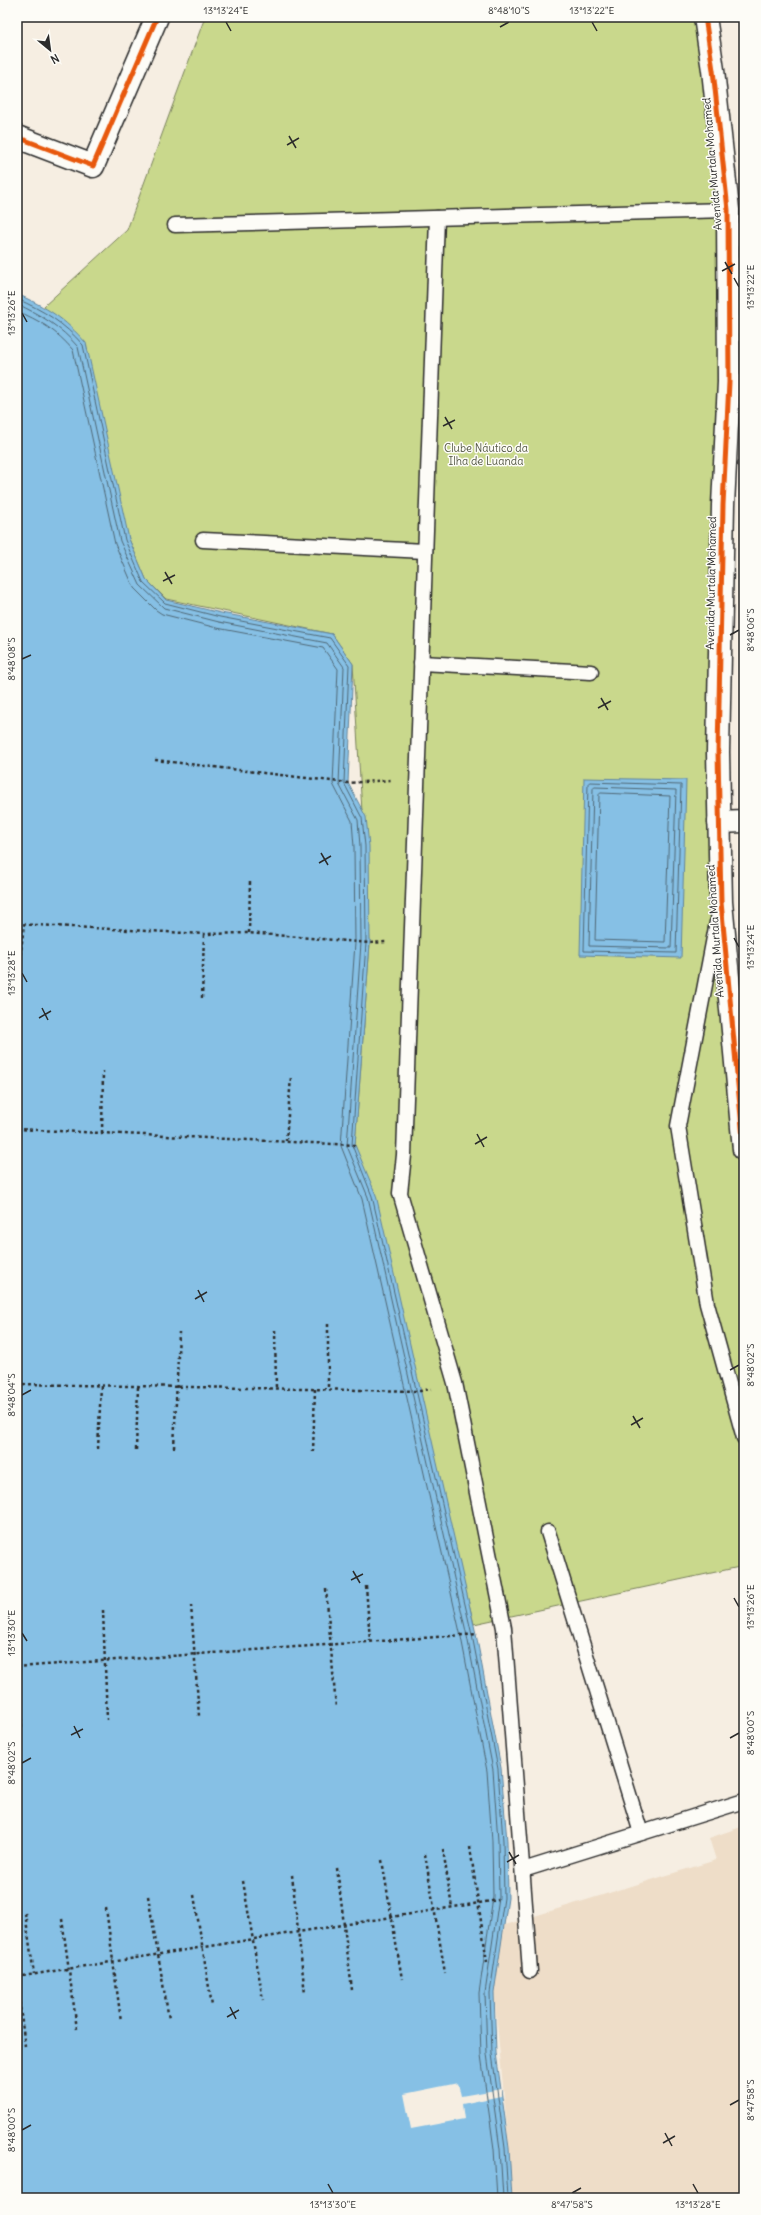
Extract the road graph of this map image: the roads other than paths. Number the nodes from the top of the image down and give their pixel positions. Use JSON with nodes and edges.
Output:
{"nodes":[{"id":1,"x":157,"y":17,"type":"edge"},
{"id":2,"x":705,"y":17,"type":"edge"},
{"id":3,"x":17,"y":136,"type":"edge"},
{"id":4,"x":728,"y":210,"type":"junction"},
{"id":5,"x":437,"y":218,"type":"junction"},
{"id":6,"x":175,"y":225,"type":"dead end"},
{"id":7,"x":203,"y":540,"type":"dead end"},
{"id":8,"x":425,"y":551,"type":"junction"},
{"id":9,"x":421,"y":663,"type":"junction"},
{"id":10,"x":591,"y":672,"type":"dead end"},
{"id":11,"x":744,"y":821,"type":"edge"},
{"id":12,"x":719,"y":822,"type":"junction"},
{"id":13,"x":721,"y":902,"type":"junction"},
{"id":14,"x":744,"y":1149,"type":"edge"},
{"id":15,"x":744,"y":1438,"type":"edge"},
{"id":16,"x":548,"y":1532,"type":"dead end"},
{"id":17,"x":744,"y":1801,"type":"edge"},
{"id":18,"x":641,"y":1834,"type":"junction"},
{"id":19,"x":523,"y":1870,"type":"junction"},
{"id":20,"x":530,"y":1971,"type":"dead end"}],
"edges":[{"from":1,"to":3,"type":"street"},
{"from":2,"to":4,"type":"street","name":"Avenida Murtala Mohamed"},
{"from":4,"to":5,"type":"lane"},
{"from":4,"to":12,"type":"street","name":"Avenida Murtala Mohamed"},
{"from":5,"to":6,"type":"lane"},
{"from":5,"to":8,"type":"lane"},
{"from":7,"to":8,"type":"lane"},
{"from":8,"to":9,"type":"lane"},
{"from":9,"to":10,"type":"lane"},
{"from":9,"to":19,"type":"lane"},
{"from":11,"to":12,"type":"street"},
{"from":12,"to":13,"type":"street","name":"Avenida Murtala Mohamed"},
{"from":13,"to":14,"type":"street","name":"Avenida Murtala Mohamed"},
{"from":13,"to":15,"type":"lane"},
{"from":16,"to":18,"type":"lane"},
{"from":17,"to":18,"type":"lane"},
{"from":18,"to":19,"type":"lane"},
{"from":19,"to":20,"type":"lane"}]}
